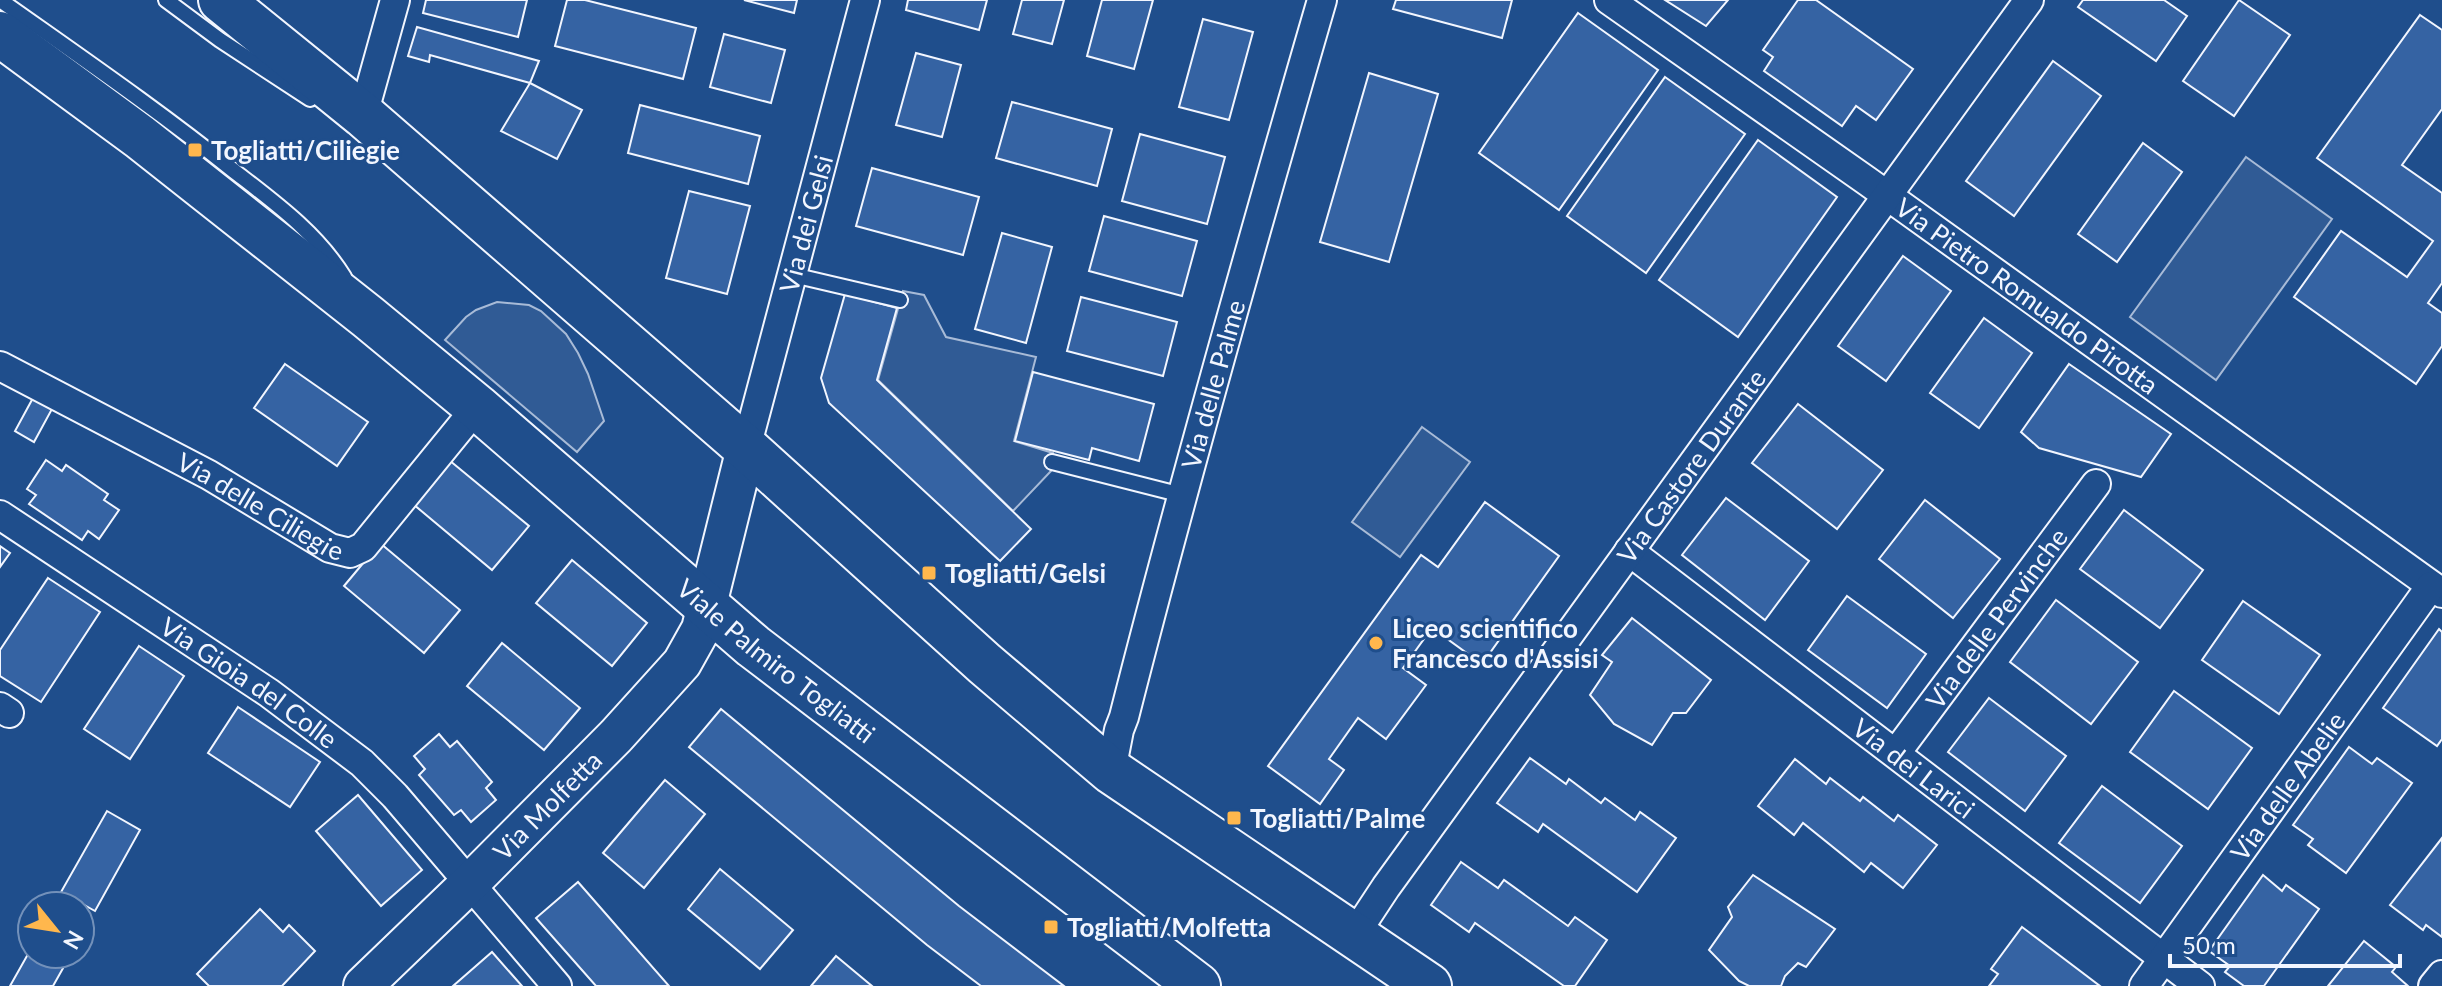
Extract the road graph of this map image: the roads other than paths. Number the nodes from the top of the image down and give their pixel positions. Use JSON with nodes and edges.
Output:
{"nodes":[{"id":1,"x":0,"y":0,"type":"edge"},
{"id":2,"x":166,"y":0,"type":"edge"},
{"id":3,"x":221,"y":0,"type":"edge"},
{"id":4,"x":395,"y":0,"type":"edge"},
{"id":5,"x":865,"y":0,"type":"edge"},
{"id":6,"x":1322,"y":0,"type":"edge"},
{"id":7,"x":1609,"y":0,"type":"edge"},
{"id":8,"x":2029,"y":0,"type":"edge"},
{"id":9,"x":0,"y":34,"type":"edge"},
{"id":10,"x":369,"y":133,"type":"junction"},
{"id":11,"x":1887,"y":196,"type":"junction"},
{"id":12,"x":793,"y":275,"type":"junction"},
{"id":13,"x":900,"y":300,"type":"dead end"},
{"id":14,"x":368,"y":317,"type":"junction"},
{"id":15,"x":0,"y":366,"type":"edge"},
{"id":16,"x":477,"y":407,"type":"junction"},
{"id":17,"x":746,"y":448,"type":"junction"},
{"id":18,"x":1052,"y":462,"type":"dead end"},
{"id":19,"x":2096,"y":484,"type":"dead end"},
{"id":20,"x":1182,"y":495,"type":"junction"},
{"id":21,"x":0,"y":515,"type":"edge"},
{"id":22,"x":1629,"y":551,"type":"junction"},
{"id":23,"x":2437,"y":589,"type":"edge"},
{"id":24,"x":708,"y":606,"type":"junction"},
{"id":25,"x":1896,"y":753,"type":"junction"},
{"id":26,"x":1111,"y":771,"type":"junction"},
{"id":27,"x":469,"y":884,"type":"junction"},
{"id":28,"x":1355,"y":934,"type":"junction"},
{"id":29,"x":2164,"y":958,"type":"junction"},
{"id":30,"x":2442,"y":975,"type":"edge"},
{"id":31,"x":363,"y":986,"type":"edge"},
{"id":32,"x":557,"y":986,"type":"edge"},
{"id":33,"x":1198,"y":986,"type":"edge"},
{"id":34,"x":1429,"y":986,"type":"edge"},
{"id":35,"x":2144,"y":986,"type":"edge"},
{"id":36,"x":2200,"y":986,"type":"edge"},
{"id":37,"x":2433,"y":986,"type":"edge"}],
"edges":[{"from":1,"to":14,"type":"lane","name":"Viale Palmiro Togliatti"},
{"from":2,"to":10,"type":"lane"},
{"from":3,"to":10,"type":"main road"},
{"from":4,"to":10,"type":"street"},
{"from":5,"to":12,"type":"street","name":"Via dei Gelsi"},
{"from":6,"to":20,"type":"street","name":"Via delle Palme"},
{"from":7,"to":11,"type":"street","name":"Via Pietro Romualdo Pirotta"},
{"from":8,"to":11,"type":"street","name":"Via Castore Durante"},
{"from":9,"to":14,"type":"main road","name":"Viale Palmiro Togliatti"},
{"from":10,"to":17,"type":"main road"},
{"from":11,"to":22,"type":"street","name":"Via Castore Durante"},
{"from":11,"to":23,"type":"street","name":"Via Pietro Romualdo Pirotta"},
{"from":12,"to":13,"type":"lane"},
{"from":12,"to":17,"type":"street","name":"Via dei Gelsi"},
{"from":14,"to":16,"type":"main road","name":"Viale Palmiro Togliatti"},
{"from":15,"to":16,"type":"street","name":"Via delle Ciliegie"},
{"from":16,"to":24,"type":"main road","name":"Viale Palmiro Togliatti"},
{"from":17,"to":24,"type":"street","name":"Via Molfetta"},
{"from":17,"to":26,"type":"main road"},
{"from":18,"to":20,"type":"lane"},
{"from":19,"to":25,"type":"street","name":"Via delle Pervinche"},
{"from":20,"to":26,"type":"street","name":"Via delle Palme"},
{"from":21,"to":27,"type":"street","name":"Via Gioia del Colle"},
{"from":22,"to":25,"type":"street","name":"Via dei Larici"},
{"from":22,"to":28,"type":"street","name":"Via Castore Durante"},
{"from":23,"to":29,"type":"street","name":"Via delle Abelie"},
{"from":24,"to":27,"type":"street","name":"Via Molfetta"},
{"from":24,"to":33,"type":"main road","name":"Viale Palmiro Togliatti"},
{"from":25,"to":29,"type":"street","name":"Via dei Larici"},
{"from":26,"to":28,"type":"main road"},
{"from":27,"to":31,"type":"street","name":"Via Molfetta"},
{"from":27,"to":32,"type":"street","name":"Via Gioia del Colle"},
{"from":28,"to":34,"type":"main road"},
{"from":29,"to":35,"type":"street","name":"Via delle Abelie"},
{"from":29,"to":36,"type":"street","name":"Via dei Larici"},
{"from":30,"to":37,"type":"street"}]}
